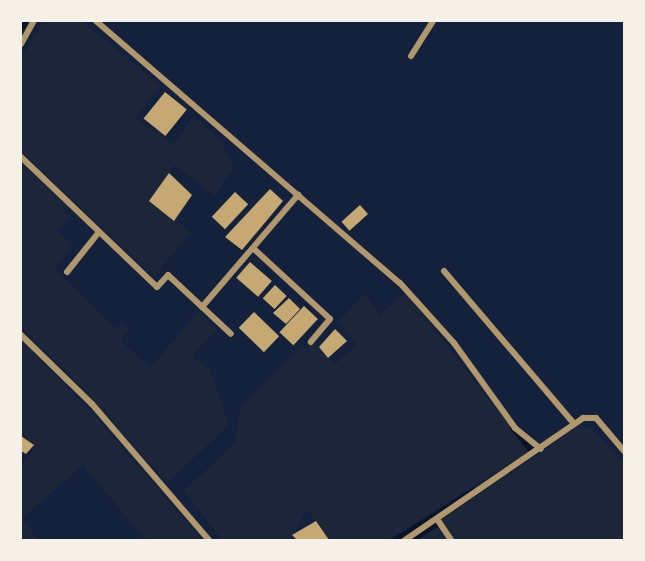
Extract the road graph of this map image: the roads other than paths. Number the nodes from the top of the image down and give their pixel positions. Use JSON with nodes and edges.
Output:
{"nodes":[{"id":1,"x":34,"y":21,"type":"edge"},
{"id":2,"x":96,"y":21,"type":"edge"},
{"id":3,"x":433,"y":21,"type":"edge"},
{"id":4,"x":21,"y":42,"type":"edge"},
{"id":5,"x":411,"y":56,"type":"dead end"},
{"id":6,"x":21,"y":157,"type":"edge"},
{"id":7,"x":298,"y":195,"type":"junction"},
{"id":8,"x":99,"y":232,"type":"junction"},
{"id":9,"x":254,"y":249,"type":"junction"},
{"id":10,"x":444,"y":271,"type":"dead end"},
{"id":11,"x":67,"y":272,"type":"dead end"},
{"id":12,"x":202,"y":307,"type":"junction"},
{"id":13,"x":231,"y":334,"type":"dead end"},
{"id":14,"x":21,"y":335,"type":"edge"},
{"id":15,"x":311,"y":342,"type":"dead end"},
{"id":16,"x":574,"y":424,"type":"junction"},
{"id":17,"x":541,"y":449,"type":"junction"},
{"id":18,"x":624,"y":451,"type":"edge"},
{"id":19,"x":437,"y":519,"type":"junction"},
{"id":20,"x":209,"y":540,"type":"edge"},
{"id":21,"x":405,"y":540,"type":"edge"},
{"id":22,"x":451,"y":540,"type":"edge"}],
"edges":[{"from":1,"to":4,"type":"street"},
{"from":2,"to":7,"type":"street"},
{"from":3,"to":5,"type":"street"},
{"from":6,"to":8,"type":"street"},
{"from":7,"to":9,"type":"street"},
{"from":7,"to":17,"type":"street"},
{"from":8,"to":11,"type":"street"},
{"from":8,"to":12,"type":"street"},
{"from":9,"to":12,"type":"street"},
{"from":9,"to":15,"type":"street"},
{"from":10,"to":16,"type":"street"},
{"from":12,"to":13,"type":"street"},
{"from":14,"to":20,"type":"street"},
{"from":16,"to":17,"type":"street"},
{"from":16,"to":18,"type":"street"},
{"from":17,"to":19,"type":"street"},
{"from":19,"to":21,"type":"street"},
{"from":19,"to":22,"type":"street"}]}
